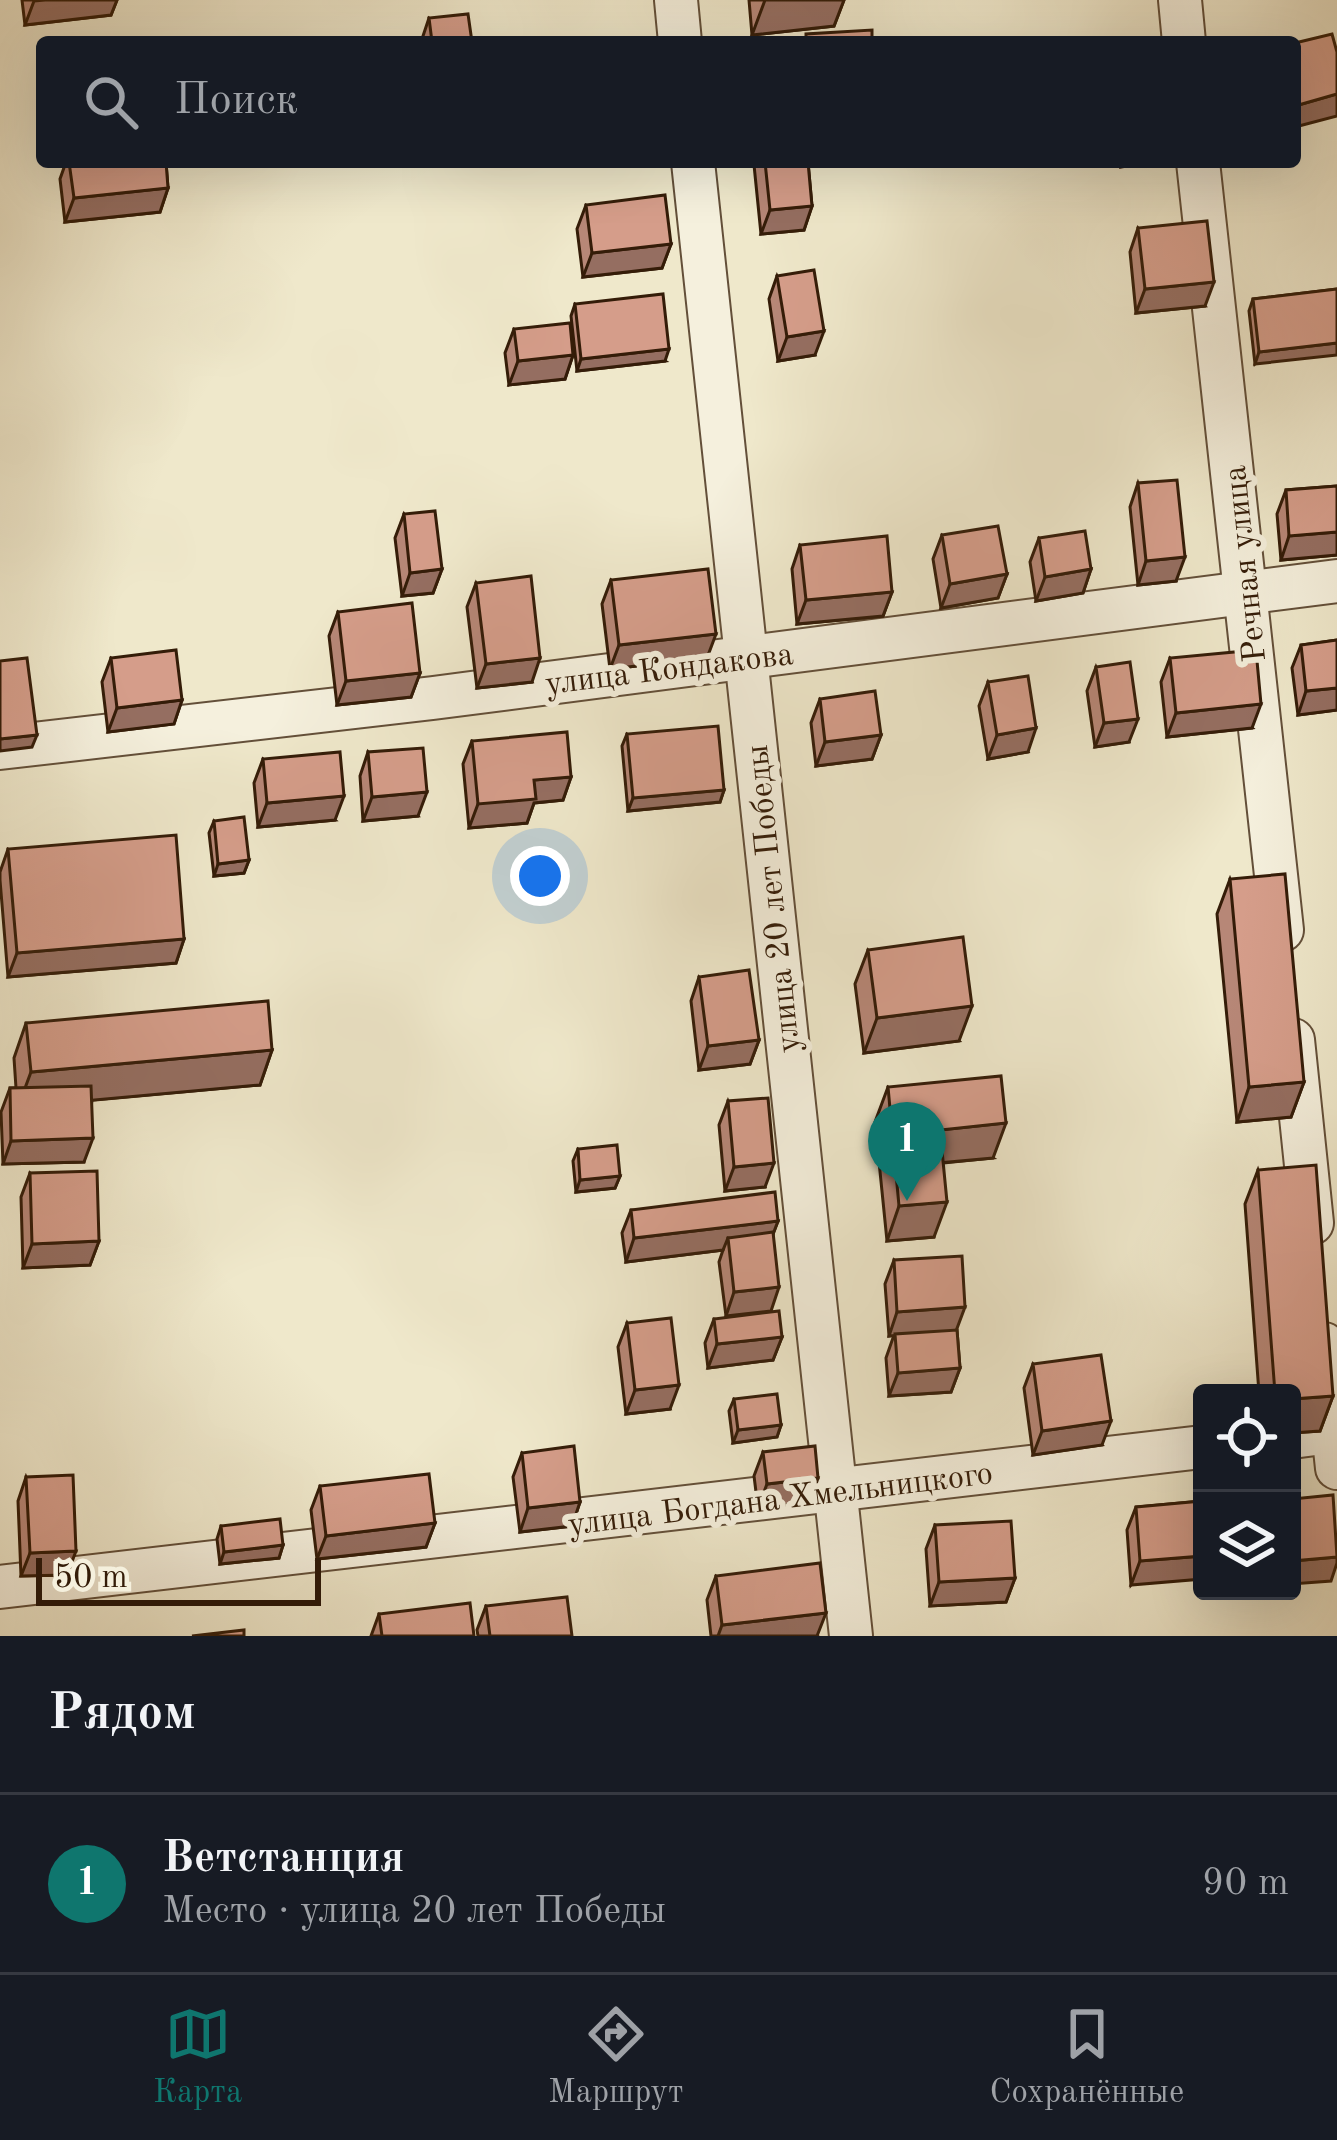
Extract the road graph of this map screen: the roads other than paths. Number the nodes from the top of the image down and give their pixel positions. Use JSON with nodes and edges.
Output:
{"nodes":[{"id":1,"x":676,"y":0,"type":"edge"},
{"id":2,"x":1180,"y":0,"type":"edge"},
{"id":3,"x":679,"y":36,"type":"edge"},
{"id":4,"x":1183,"y":36,"type":"edge"},
{"id":5,"x":694,"y":168,"type":"edge"},
{"id":6,"x":1199,"y":168,"type":"edge"},
{"id":7,"x":1337,"y":581,"type":"edge"},
{"id":8,"x":1247,"y":595,"type":"junction"},
{"id":9,"x":744,"y":656,"type":"junction"},
{"id":10,"x":0,"y":748,"type":"edge"},
{"id":11,"x":1325,"y":1442,"type":"edge"},
{"id":12,"x":1193,"y":1449,"type":"edge"},
{"id":13,"x":836,"y":1491,"type":"junction"},
{"id":14,"x":0,"y":1587,"type":"edge"},
{"id":15,"x":851,"y":1636,"type":"edge"}],
"edges":[{"from":1,"to":3,"type":"street"},
{"from":2,"to":4,"type":"street"},
{"from":5,"to":9,"type":"street","name":"улица 20 лет Победы"},
{"from":6,"to":8,"type":"street","name":"Речная улица"},
{"from":7,"to":8,"type":"street","name":"улица Кондакова"},
{"from":8,"to":9,"type":"street","name":"улица Кондакова"},
{"from":8,"to":11,"type":"street","name":"Речная улица"},
{"from":9,"to":10,"type":"street","name":"улица Кондакова"},
{"from":9,"to":13,"type":"street","name":"улица 20 лет Победы"},
{"from":12,"to":13,"type":"street","name":"улица Богдана Хмельницкого"},
{"from":13,"to":14,"type":"street","name":"улица Богдана Хмельницкого"},
{"from":13,"to":15,"type":"street","name":"улица 20 лет Победы"}]}
